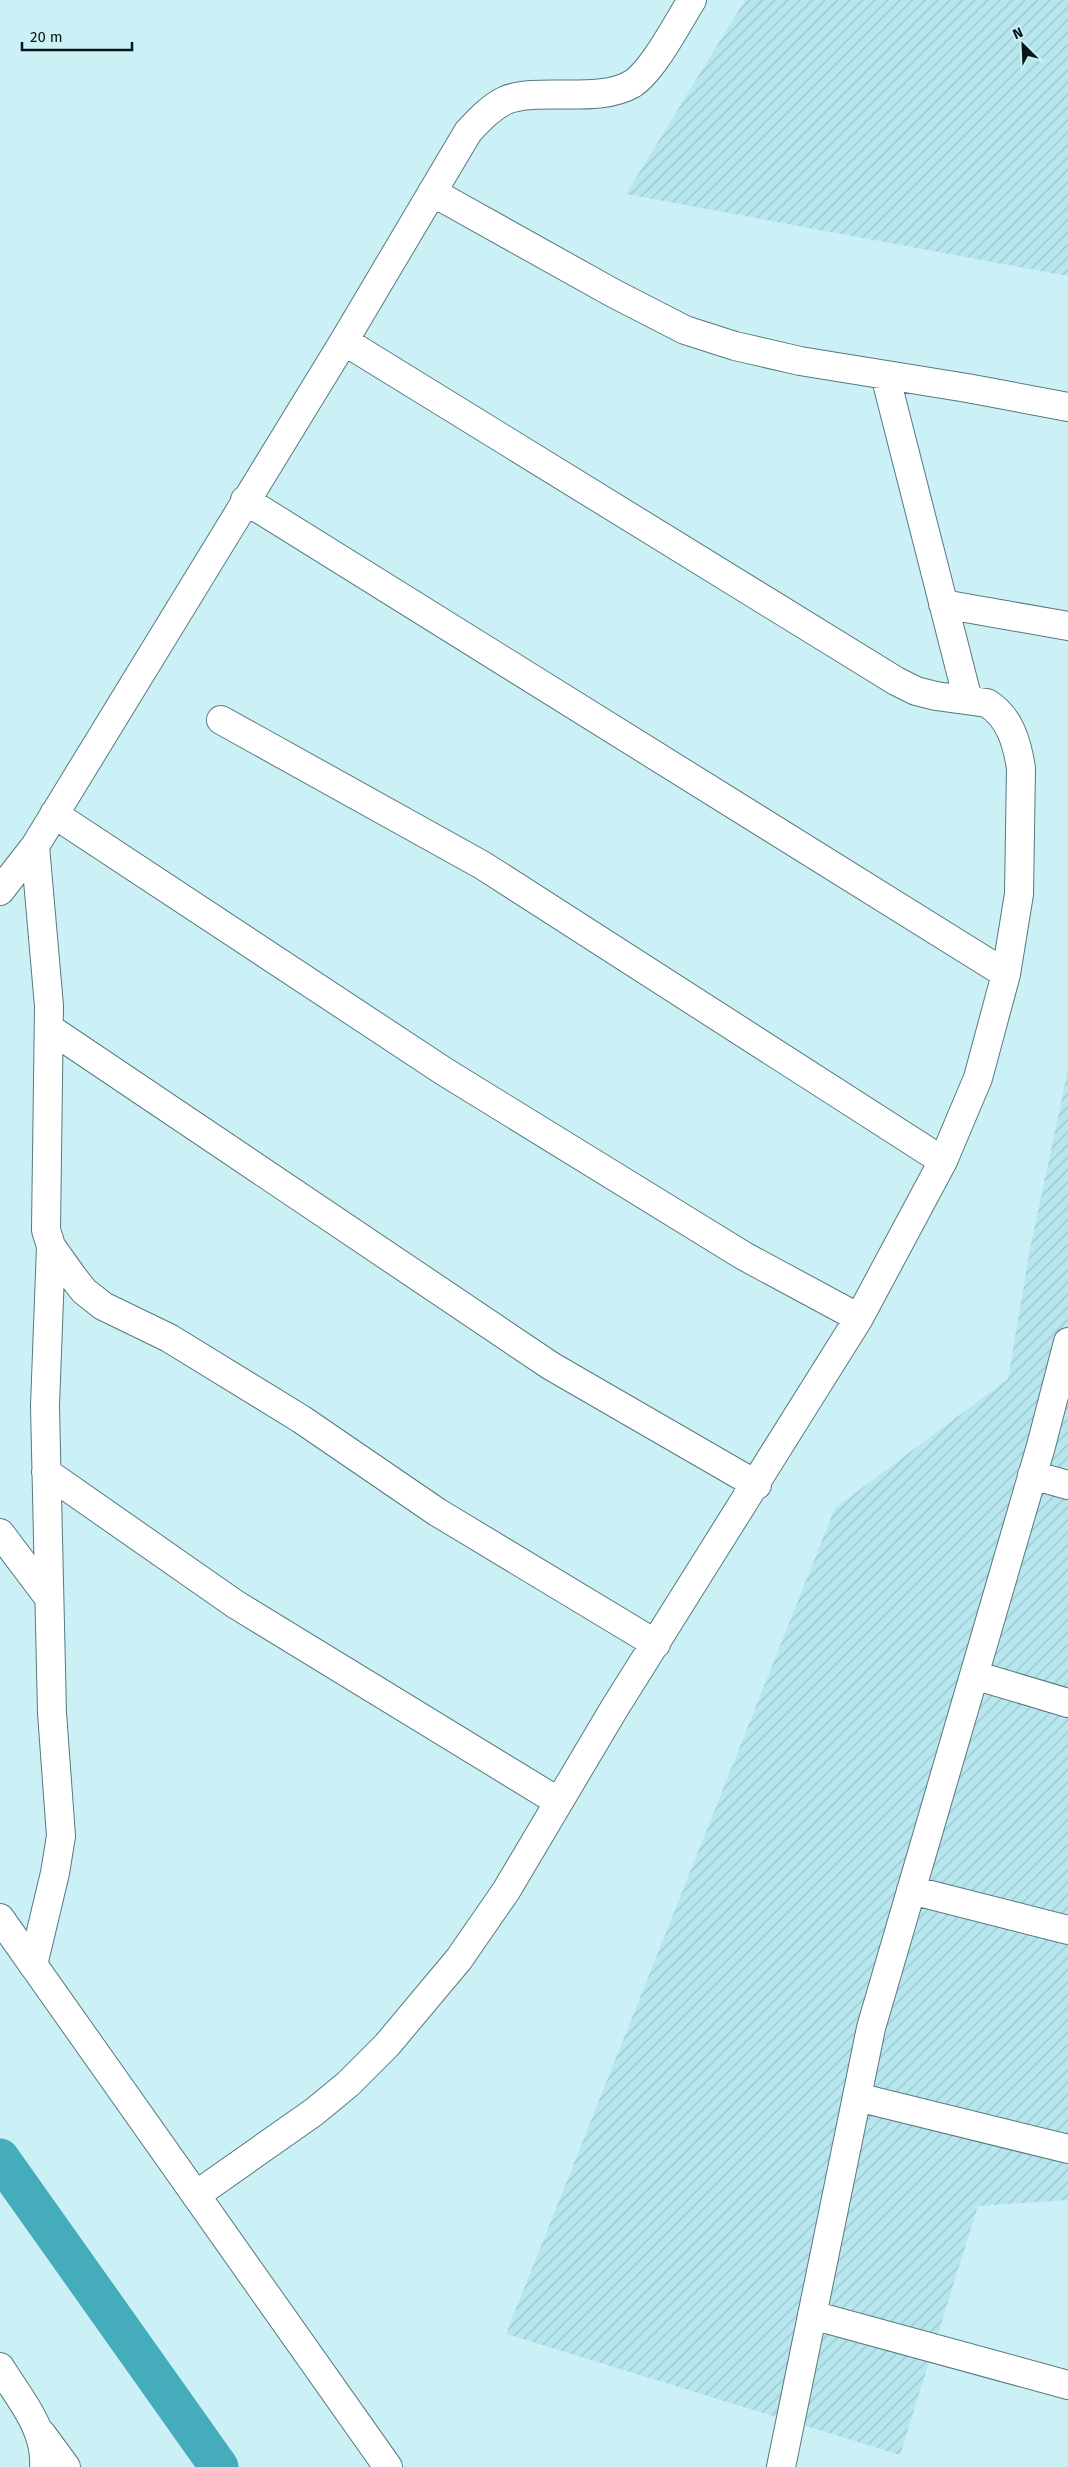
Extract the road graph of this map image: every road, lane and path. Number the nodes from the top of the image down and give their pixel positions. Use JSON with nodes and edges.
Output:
{"nodes":[{"id":1,"x":692,"y":0,"type":"edge"},
{"id":2,"x":432,"y":192,"type":"junction"},
{"id":3,"x":344,"y":341,"type":"junction"},
{"id":4,"x":885,"y":375,"type":"junction"},
{"id":5,"x":1068,"y":407,"type":"edge"},
{"id":6,"x":245,"y":500,"type":"junction"},
{"id":7,"x":943,"y":604,"type":"junction"},
{"id":8,"x":1068,"y":626,"type":"edge"},
{"id":9,"x":968,"y":700,"type":"junction"},
{"id":10,"x":221,"y":720,"type":"dead end"},
{"id":11,"x":54,"y":814,"type":"junction"},
{"id":12,"x":35,"y":846,"type":"junction"},
{"id":13,"x":0,"y":891,"type":"edge"},
{"id":14,"x":1006,"y":974,"type":"junction"},
{"id":15,"x":49,"y":1028,"type":"junction"},
{"id":16,"x":943,"y":1161,"type":"junction"},
{"id":17,"x":51,"y":1246,"type":"junction"},
{"id":18,"x":859,"y":1318,"type":"junction"},
{"id":19,"x":1068,"y":1342,"type":"edge"},
{"id":20,"x":46,"y":1472,"type":"junction"},
{"id":21,"x":1032,"y":1475,"type":"junction"},
{"id":22,"x":757,"y":1484,"type":"junction"},
{"id":23,"x":1068,"y":1485,"type":"edge"},
{"id":24,"x":0,"y":1533,"type":"edge"},
{"id":25,"x":49,"y":1598,"type":"junction"},
{"id":26,"x":656,"y":1644,"type":"junction"},
{"id":27,"x":974,"y":1675,"type":"junction"},
{"id":28,"x":1068,"y":1703,"type":"edge"},
{"id":29,"x":559,"y":1802,"type":"junction"},
{"id":30,"x":911,"y":1890,"type":"junction"},
{"id":31,"x":0,"y":1918,"type":"edge"},
{"id":32,"x":1068,"y":1930,"type":"edge"},
{"id":33,"x":33,"y":1965,"type":"junction"},
{"id":34,"x":857,"y":2097,"type":"junction"},
{"id":35,"x":1068,"y":2149,"type":"edge"},
{"id":36,"x":196,"y":2195,"type":"junction"},
{"id":37,"x":812,"y":2315,"type":"junction"},
{"id":38,"x":0,"y":2367,"type":"edge"},
{"id":39,"x":1068,"y":2385,"type":"edge"},
{"id":40,"x":37,"y":2427,"type":"junction"},
{"id":41,"x":44,"y":2467,"type":"edge"},
{"id":42,"x":66,"y":2467,"type":"edge"},
{"id":43,"x":388,"y":2467,"type":"edge"},
{"id":44,"x":781,"y":2467,"type":"edge"}],
"edges":[{"from":1,"to":2,"type":"street"},
{"from":2,"to":3,"type":"street"},
{"from":2,"to":4,"type":"street"},
{"from":3,"to":6,"type":"street"},
{"from":3,"to":9,"type":"street"},
{"from":4,"to":5,"type":"street"},
{"from":4,"to":7,"type":"street"},
{"from":6,"to":11,"type":"street"},
{"from":6,"to":14,"type":"street"},
{"from":7,"to":8,"type":"street"},
{"from":7,"to":9,"type":"street"},
{"from":9,"to":14,"type":"street"},
{"from":10,"to":16,"type":"street"},
{"from":11,"to":12,"type":"street"},
{"from":11,"to":18,"type":"street"},
{"from":12,"to":13,"type":"street"},
{"from":12,"to":15,"type":"street"},
{"from":14,"to":16,"type":"street"},
{"from":15,"to":17,"type":"street"},
{"from":15,"to":22,"type":"street"},
{"from":16,"to":18,"type":"street"},
{"from":17,"to":20,"type":"street"},
{"from":17,"to":26,"type":"street"},
{"from":18,"to":22,"type":"street"},
{"from":19,"to":21,"type":"street"},
{"from":20,"to":25,"type":"street"},
{"from":20,"to":29,"type":"street"},
{"from":21,"to":23,"type":"street"},
{"from":21,"to":27,"type":"street"},
{"from":22,"to":26,"type":"street"},
{"from":24,"to":25,"type":"street"},
{"from":25,"to":33,"type":"street"},
{"from":26,"to":29,"type":"street"},
{"from":27,"to":28,"type":"street"},
{"from":27,"to":30,"type":"street"},
{"from":29,"to":36,"type":"street"},
{"from":30,"to":32,"type":"street"},
{"from":30,"to":34,"type":"street"},
{"from":31,"to":33,"type":"street"},
{"from":33,"to":36,"type":"street"},
{"from":34,"to":35,"type":"street"},
{"from":34,"to":37,"type":"street"},
{"from":36,"to":43,"type":"street"},
{"from":37,"to":39,"type":"street"},
{"from":37,"to":44,"type":"street"},
{"from":38,"to":40,"type":"street"},
{"from":40,"to":41,"type":"street"},
{"from":40,"to":42,"type":"street"}]}
